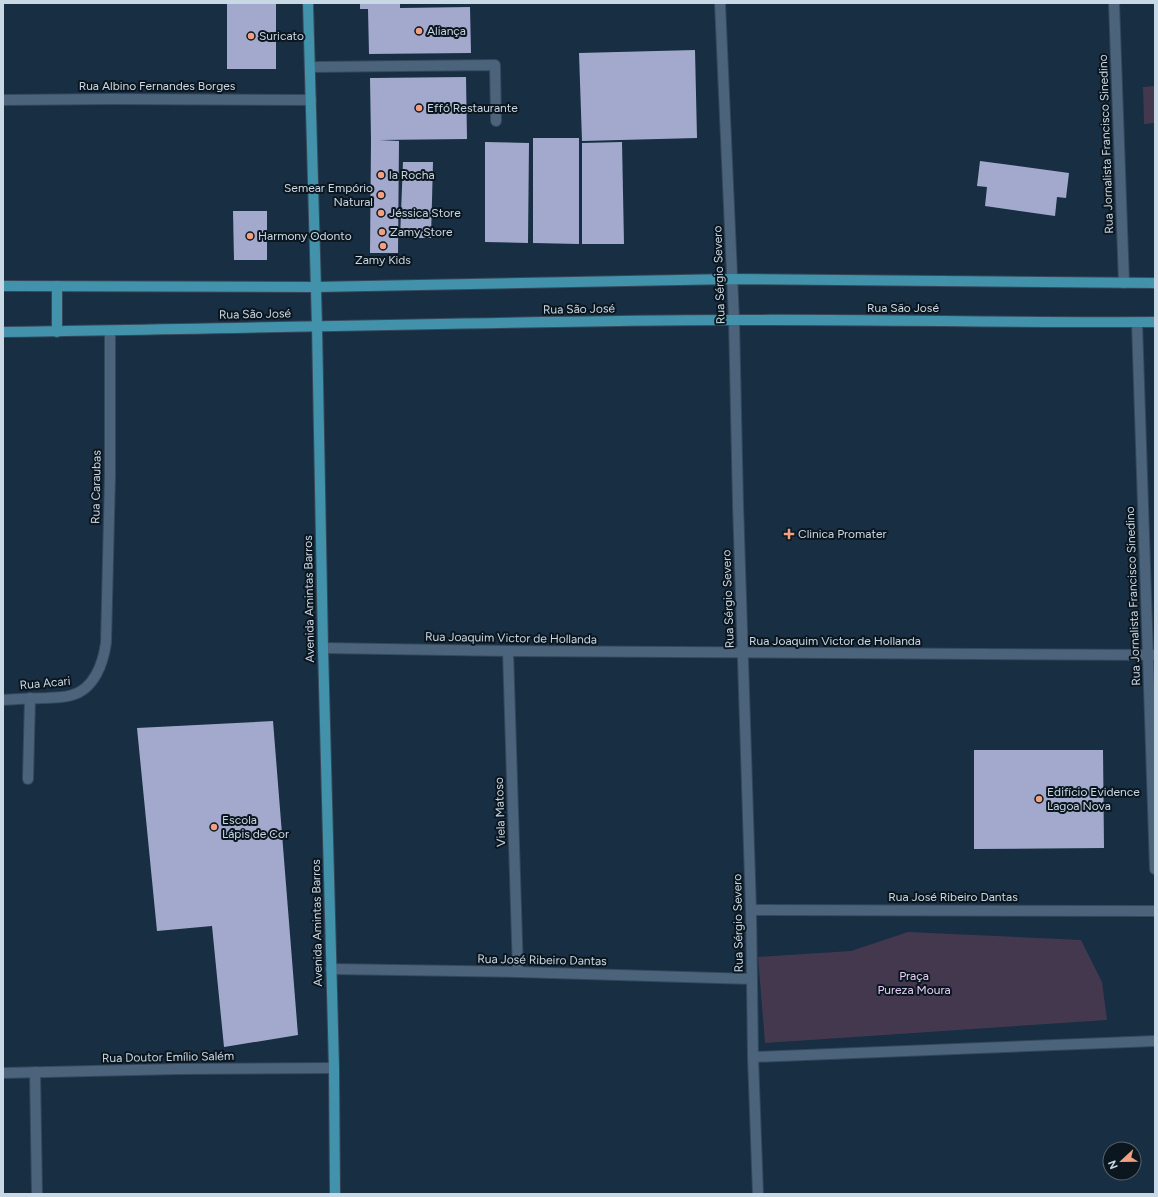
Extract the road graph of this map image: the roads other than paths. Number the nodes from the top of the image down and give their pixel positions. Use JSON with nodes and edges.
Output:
{"nodes":[{"id":1,"x":308,"y":3,"type":"edge"},
{"id":2,"x":720,"y":3,"type":"edge"},
{"id":3,"x":1114,"y":3,"type":"edge"},
{"id":4,"x":310,"y":67,"type":"junction"},
{"id":5,"x":3,"y":100,"type":"edge"},
{"id":6,"x":310,"y":100,"type":"junction"},
{"id":7,"x":496,"y":121,"type":"dead end"},
{"id":8,"x":732,"y":279,"type":"junction"},
{"id":9,"x":1124,"y":283,"type":"junction"},
{"id":10,"x":1155,"y":283,"type":"edge"},
{"id":11,"x":3,"y":286,"type":"edge"},
{"id":12,"x":57,"y":286,"type":"junction"},
{"id":13,"x":315,"y":287,"type":"junction"},
{"id":14,"x":734,"y":320,"type":"junction"},
{"id":15,"x":1155,"y":322,"type":"edge"},
{"id":16,"x":1137,"y":323,"type":"junction"},
{"id":17,"x":317,"y":326,"type":"junction"},
{"id":18,"x":110,"y":331,"type":"junction"},
{"id":19,"x":3,"y":332,"type":"edge"},
{"id":20,"x":57,"y":332,"type":"junction"},
{"id":21,"x":106,"y":644,"type":"joint"},
{"id":22,"x":323,"y":648,"type":"junction"},
{"id":23,"x":508,"y":651,"type":"junction"},
{"id":24,"x":742,"y":653,"type":"junction"},
{"id":25,"x":1151,"y":656,"type":"edge"},
{"id":26,"x":30,"y":698,"type":"junction"},
{"id":27,"x":3,"y":700,"type":"edge"},
{"id":28,"x":28,"y":779,"type":"dead end"},
{"id":29,"x":1155,"y":869,"type":"edge"},
{"id":30,"x":751,"y":910,"type":"junction"},
{"id":31,"x":1155,"y":911,"type":"edge"},
{"id":32,"x":331,"y":969,"type":"junction"},
{"id":33,"x":518,"y":972,"type":"junction"},
{"id":34,"x":752,"y":978,"type":"junction"},
{"id":35,"x":1155,"y":1041,"type":"edge"},
{"id":36,"x":753,"y":1057,"type":"junction"},
{"id":37,"x":334,"y":1068,"type":"junction"},
{"id":38,"x":35,"y":1072,"type":"junction"},
{"id":39,"x":3,"y":1073,"type":"edge"},
{"id":40,"x":37,"y":1194,"type":"edge"},
{"id":41,"x":335,"y":1194,"type":"edge"},
{"id":42,"x":758,"y":1194,"type":"edge"}],
"edges":[{"from":1,"to":4,"type":"main road","name":"Avenida Amintas Barros"},
{"from":2,"to":8,"type":"street","name":"Rua Sérgio Severo"},
{"from":3,"to":9,"type":"street","name":"Rua Jornalista Francisco Sinedino"},
{"from":4,"to":6,"type":"main road","name":"Avenida Amintas Barros"},
{"from":4,"to":7,"type":"street"},
{"from":5,"to":6,"type":"street","name":"Rua Albino Fernandes Borges"},
{"from":6,"to":13,"type":"main road","name":"Avenida Amintas Barros"},
{"from":8,"to":9,"type":"main road"},
{"from":8,"to":13,"type":"main road"},
{"from":8,"to":14,"type":"street","name":"Rua Sérgio Severo"},
{"from":9,"to":10,"type":"main road"},
{"from":11,"to":12,"type":"main road"},
{"from":12,"to":13,"type":"main road"},
{"from":12,"to":20,"type":"main road"},
{"from":13,"to":17,"type":"main road","name":"Avenida Amintas Barros"},
{"from":14,"to":16,"type":"main road","name":"Rua São José"},
{"from":14,"to":17,"type":"main road","name":"Rua São José"},
{"from":14,"to":24,"type":"street","name":"Rua Sérgio Severo"},
{"from":15,"to":16,"type":"main road","name":"Rua São José"},
{"from":16,"to":25,"type":"street","name":"Rua Jornalista Francisco Sinedino"},
{"from":17,"to":18,"type":"main road","name":"Rua São José"},
{"from":17,"to":22,"type":"main road","name":"Avenida Amintas Barros"},
{"from":18,"to":20,"type":"main road","name":"Rua São José"},
{"from":18,"to":21,"type":"street","name":"Rua Caraubas"},
{"from":19,"to":20,"type":"main road","name":"Rua São José"},
{"from":21,"to":26,"type":"street","name":"Rua Acari"},
{"from":22,"to":23,"type":"street","name":"Rua Joaquim Victor de Hollanda"},
{"from":22,"to":32,"type":"main road","name":"Avenida Amintas Barros"},
{"from":23,"to":24,"type":"street","name":"Rua Joaquim Victor de Hollanda"},
{"from":23,"to":33,"type":"street","name":"Viela Matoso"},
{"from":24,"to":25,"type":"street","name":"Rua Joaquim Victor de Hollanda"},
{"from":24,"to":30,"type":"street","name":"Rua Sérgio Severo"},
{"from":25,"to":29,"type":"street","name":"Rua Jornalista Francisco Sinedino"},
{"from":26,"to":27,"type":"street","name":"Rua Acari"},
{"from":26,"to":28,"type":"street"},
{"from":30,"to":31,"type":"street","name":"Rua José Ribeiro Dantas"},
{"from":30,"to":34,"type":"street","name":"Rua Sérgio Severo"},
{"from":32,"to":33,"type":"street","name":"Rua José Ribeiro Dantas"},
{"from":32,"to":37,"type":"main road","name":"Avenida Amintas Barros"},
{"from":33,"to":34,"type":"street","name":"Rua José Ribeiro Dantas"},
{"from":34,"to":36,"type":"street","name":"Rua Sérgio Severo"},
{"from":35,"to":36,"type":"street"},
{"from":36,"to":42,"type":"street","name":"Rua Sérgio Severo"},
{"from":37,"to":38,"type":"street","name":"Rua Doutor Emílio Salém"},
{"from":37,"to":41,"type":"main road","name":"Avenida Amintas Barros"},
{"from":38,"to":39,"type":"street","name":"Rua Doutor Emílio Salém"},
{"from":38,"to":40,"type":"street"}]}
